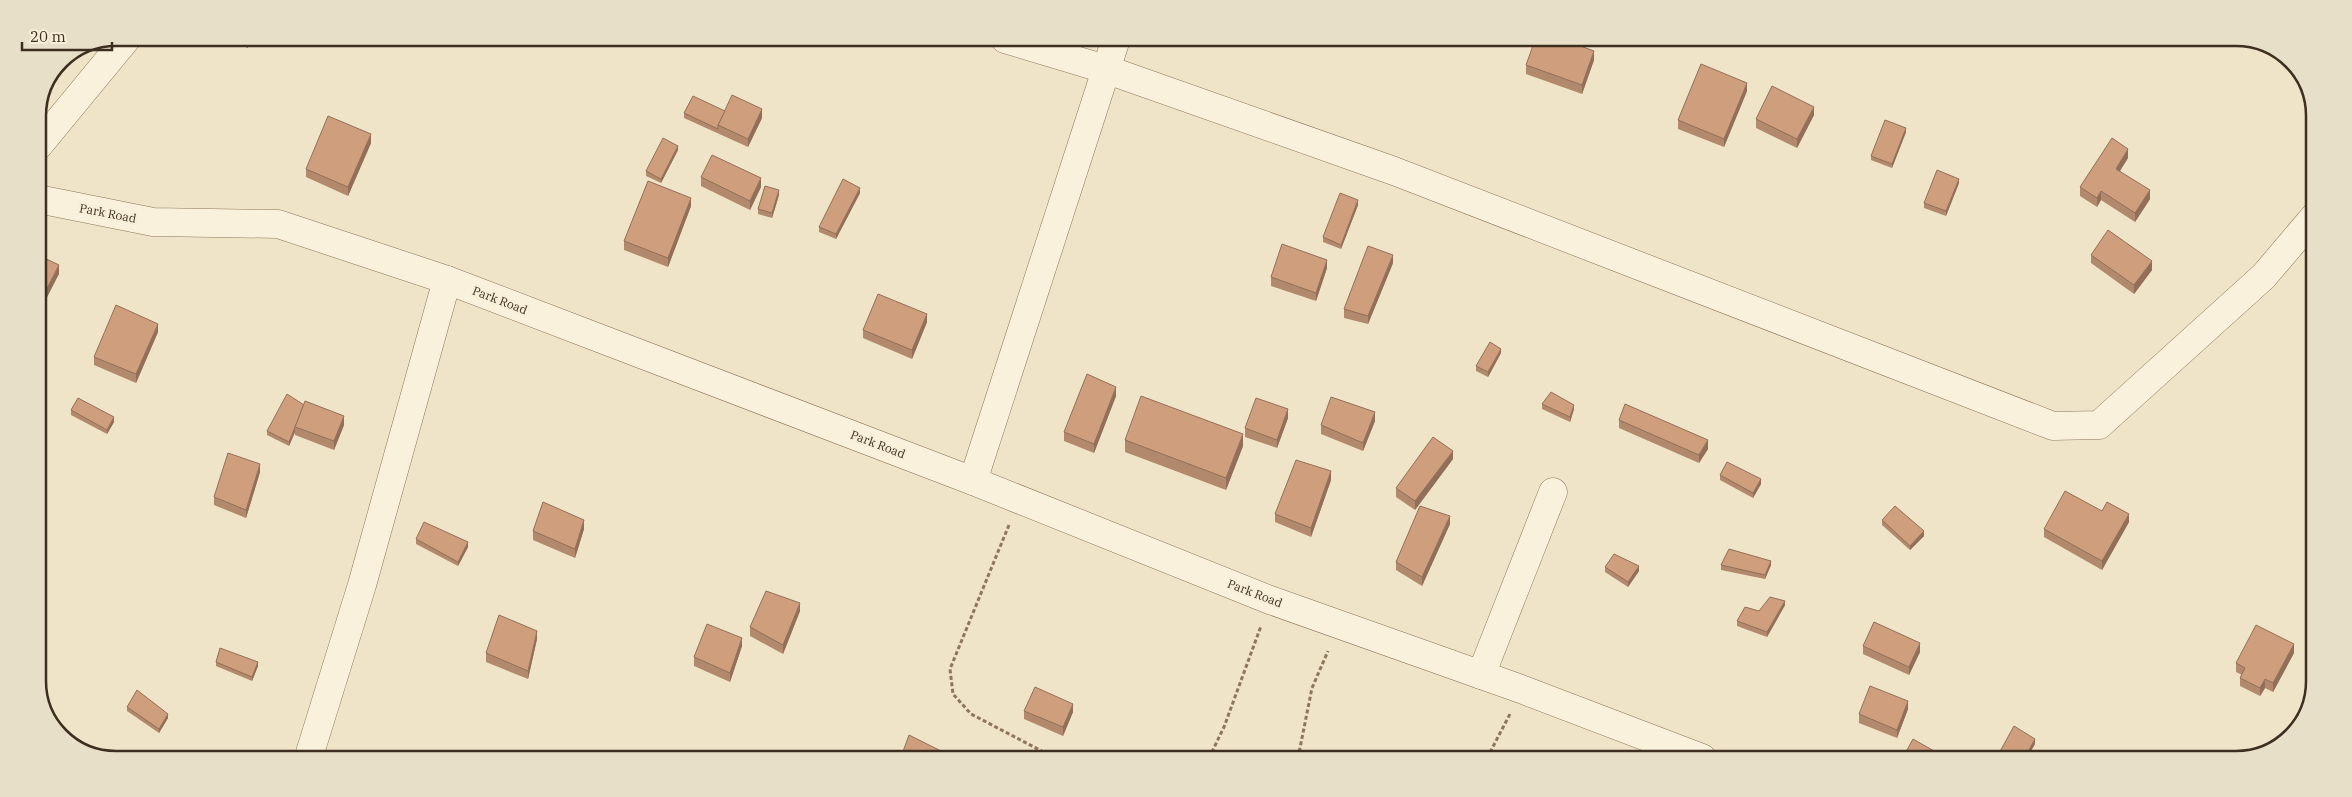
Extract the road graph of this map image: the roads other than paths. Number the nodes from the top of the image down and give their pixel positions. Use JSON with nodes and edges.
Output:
{"nodes":[{"id":1,"x":120,"y":46,"type":"edge"},
{"id":2,"x":1028,"y":46,"type":"edge"},
{"id":3,"x":1113,"y":46,"type":"edge"},
{"id":4,"x":1105,"y":69,"type":"junction"},
{"id":5,"x":46,"y":136,"type":"edge"},
{"id":6,"x":46,"y":201,"type":"edge"},
{"id":7,"x":2306,"y":226,"type":"edge"},
{"id":8,"x":447,"y":280,"type":"junction"},
{"id":9,"x":973,"y":481,"type":"junction"},
{"id":10,"x":1553,"y":492,"type":"dead end"},
{"id":11,"x":1481,"y":675,"type":"junction"},
{"id":12,"x":311,"y":751,"type":"edge"},
{"id":13,"x":1684,"y":751,"type":"edge"}],
"edges":[{"from":1,"to":5,"type":"street"},
{"from":2,"to":4,"type":"street"},
{"from":3,"to":4,"type":"street"},
{"from":4,"to":7,"type":"street"},
{"from":4,"to":9,"type":"street"},
{"from":6,"to":8,"type":"street","name":"Park Road"},
{"from":8,"to":9,"type":"street","name":"Park Road"},
{"from":8,"to":12,"type":"street"},
{"from":9,"to":11,"type":"street","name":"Park Road"},
{"from":10,"to":11,"type":"street"},
{"from":11,"to":13,"type":"street","name":"Park Road"}]}
